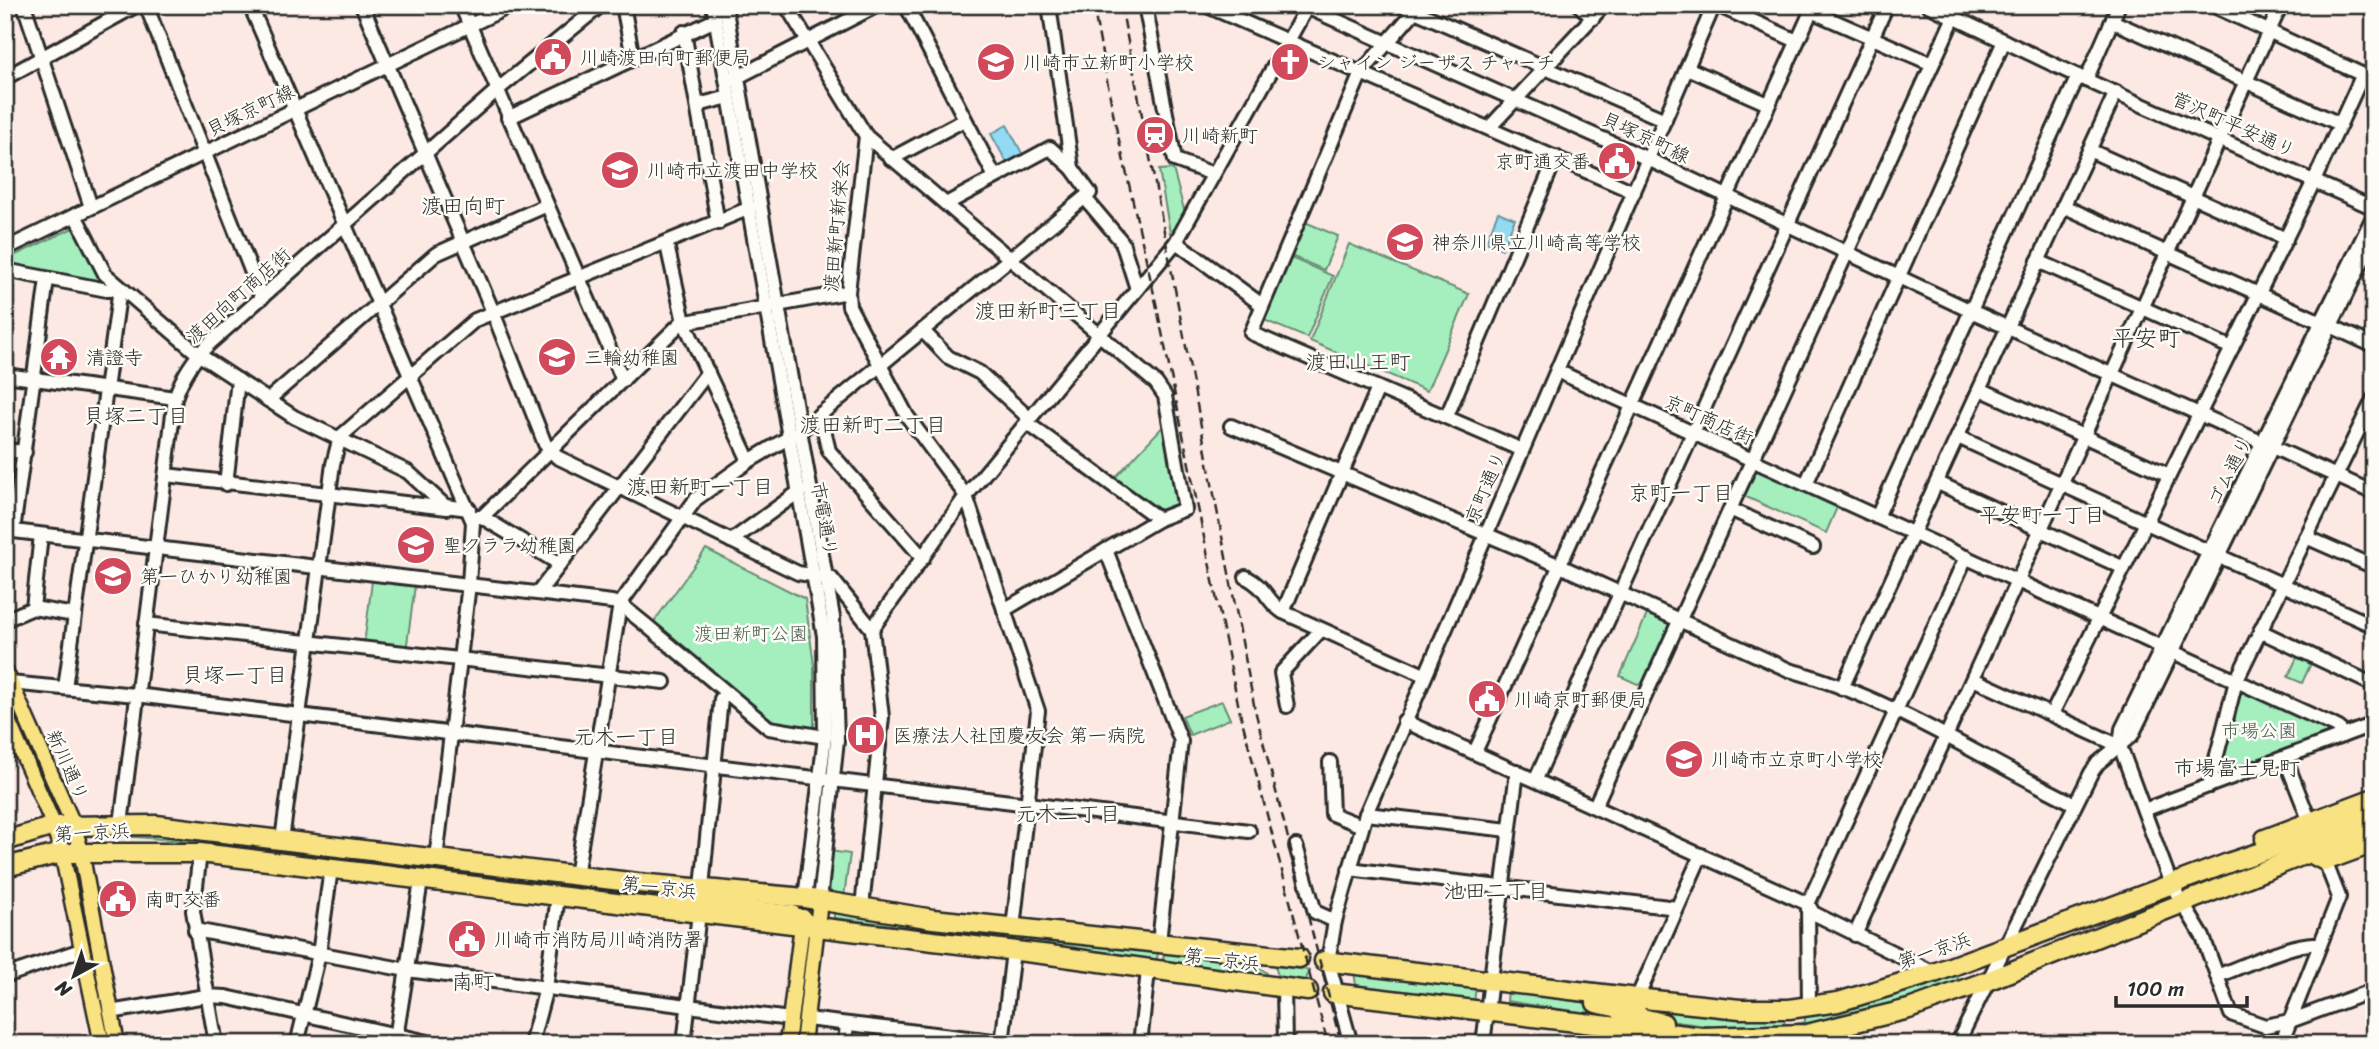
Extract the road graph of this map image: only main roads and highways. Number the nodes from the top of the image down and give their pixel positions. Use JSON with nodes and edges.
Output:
{"nodes":[{"id":1,"x":7,"y":682,"type":"edge"},
{"id":2,"x":5,"y":714,"type":"edge"},
{"id":3,"x":2374,"y":798,"type":"edge"},
{"id":4,"x":2374,"y":814,"type":"edge"},
{"id":5,"x":73,"y":824,"type":"junction"},
{"id":6,"x":54,"y":826,"type":"junction"},
{"id":7,"x":2374,"y":827,"type":"edge"},
{"id":8,"x":5,"y":841,"type":"edge"},
{"id":9,"x":2374,"y":843,"type":"edge"},
{"id":10,"x":81,"y":851,"type":"junction"},
{"id":11,"x":62,"y":853,"type":"junction"},
{"id":12,"x":2318,"y":857,"type":"junction"},
{"id":13,"x":2231,"y":862,"type":"junction"},
{"id":14,"x":5,"y":867,"type":"edge"},
{"id":15,"x":658,"y":886,"type":"junction"},
{"id":16,"x":813,"y":899,"type":"junction"},
{"id":17,"x":808,"y":924,"type":"junction"},
{"id":18,"x":1255,"y":953,"type":"junction"},
{"id":19,"x":1299,"y":958,"type":"dead end"},
{"id":20,"x":1326,"y":961,"type":"road end"},
{"id":21,"x":1278,"y":988,"type":"junction"},
{"id":22,"x":1308,"y":990,"type":"dead end"},
{"id":23,"x":1336,"y":993,"type":"road end"},
{"id":24,"x":1631,"y":1016,"type":"edge"},
{"id":25,"x":1807,"y":1039,"type":"edge"},
{"id":26,"x":102,"y":1044,"type":"edge"},
{"id":27,"x":117,"y":1044,"type":"edge"},
{"id":28,"x":787,"y":1044,"type":"edge"},
{"id":29,"x":803,"y":1044,"type":"edge"}],
"edges":[{"from":1,"to":5,"type":"main road","name":"新川通り"},
{"from":2,"to":6,"type":"main road","name":"新川通り"},
{"from":3,"to":13,"type":"highway","name":"第一京浜"},
{"from":4,"to":13,"type":"highway","name":"第一京浜"},
{"from":5,"to":6,"type":"highway","name":"第一京浜"},
{"from":5,"to":10,"type":"main road","name":"新川通り"},
{"from":5,"to":15,"type":"highway","name":"第一京浜"},
{"from":6,"to":8,"type":"highway","name":"第一京浜"},
{"from":6,"to":11,"type":"main road","name":"新川通り"},
{"from":7,"to":12,"type":"highway","name":"第一京浜"},
{"from":9,"to":12,"type":"highway","name":"第一京浜"},
{"from":10,"to":11,"type":"highway","name":"第一京浜"},
{"from":10,"to":17,"type":"highway","name":"第一京浜"},
{"from":10,"to":27,"type":"main road","name":"新川通り"},
{"from":11,"to":14,"type":"highway","name":"第一京浜"},
{"from":11,"to":26,"type":"main road","name":"新川通り"},
{"from":12,"to":25,"type":"highway","name":"第一京浜"},
{"from":13,"to":24,"type":"highway","name":"第一京浜"},
{"from":15,"to":16,"type":"highway","name":"第一京浜"},
{"from":15,"to":17,"type":"main road"},
{"from":16,"to":17,"type":"main road","name":"市電通り"},
{"from":16,"to":18,"type":"highway","name":"第一京浜"},
{"from":17,"to":21,"type":"highway","name":"第一京浜"},
{"from":17,"to":28,"type":"main road","name":"市電通り"},
{"from":17,"to":29,"type":"main road","name":"市電通り"},
{"from":18,"to":19,"type":"highway","name":"第一京浜"},
{"from":18,"to":21,"type":"highway"},
{"from":20,"to":24,"type":"highway","name":"第一京浜"},
{"from":21,"to":22,"type":"highway","name":"第一京浜"},
{"from":23,"to":24,"type":"highway","name":"第一京浜"},
{"from":24,"to":25,"type":"highway","name":"第一京浜"}]}
